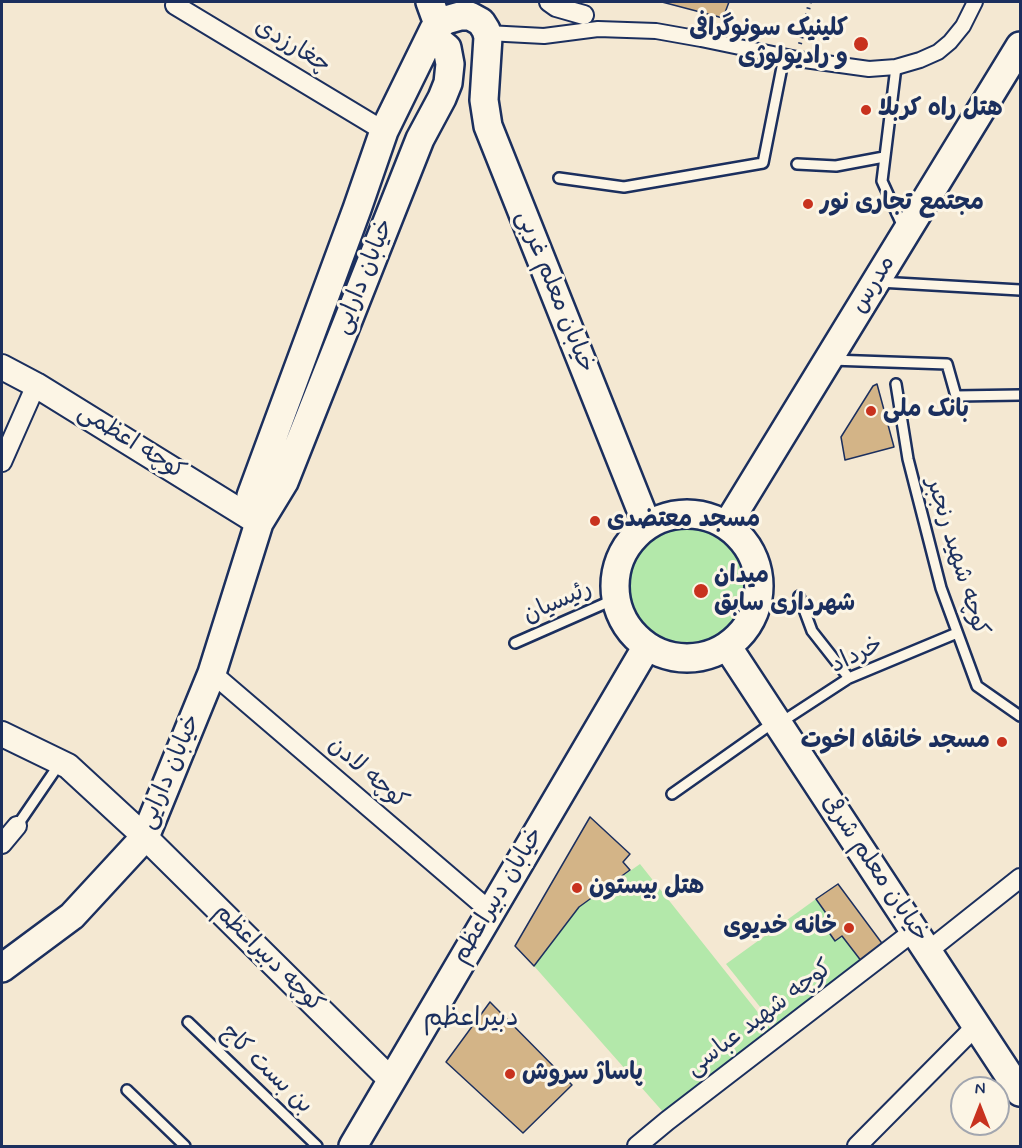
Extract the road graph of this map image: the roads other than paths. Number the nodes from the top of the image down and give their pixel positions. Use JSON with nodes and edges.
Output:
{"nodes":[{"id":1,"x":549,"y":2,"type":"edge"},
{"id":2,"x":975,"y":2,"type":"edge"},
{"id":3,"x":175,"y":5,"type":"dead end"},
{"id":4,"x":585,"y":12,"type":"dead end"},
{"id":5,"x":445,"y":16,"type":"edge"},
{"id":6,"x":486,"y":43,"type":"junction"},
{"id":7,"x":1020,"y":45,"type":"edge"},
{"id":8,"x":790,"y":58,"type":"junction"},
{"id":9,"x":896,"y":67,"type":"junction"},
{"id":10,"x":390,"y":119,"type":"junction"},
{"id":11,"x":429,"y":123,"type":"junction"},
{"id":12,"x":884,"y":157,"type":"junction"},
{"id":13,"x":797,"y":164,"type":"dead end"},
{"id":14,"x":559,"y":178,"type":"dead end"},
{"id":15,"x":906,"y":233,"type":"junction"},
{"id":16,"x":875,"y":282,"type":"junction"},
{"id":17,"x":1020,"y":290,"type":"edge"},
{"id":18,"x":828,"y":360,"type":"junction"},
{"id":19,"x":2,"y":367,"type":"edge"},
{"id":20,"x":896,"y":384,"type":"dead end"},
{"id":21,"x":36,"y":385,"type":"junction"},
{"id":22,"x":1020,"y":395,"type":"edge"},
{"id":23,"x":2,"y":462,"type":"edge"},
{"id":24,"x":259,"y":523,"type":"junction"},
{"id":25,"x":647,"y":525,"type":"junction"},
{"id":26,"x":727,"y":525,"type":"junction"},
{"id":27,"x":799,"y":596,"type":"dead end"},
{"id":28,"x":615,"y":599,"type":"junction"},
{"id":29,"x":957,"y":633,"type":"junction"},
{"id":30,"x":515,"y":642,"type":"dead end"},
{"id":31,"x":647,"y":646,"type":"junction"},
{"id":32,"x":727,"y":646,"type":"junction"},
{"id":33,"x":212,"y":673,"type":"junction"},
{"id":34,"x":849,"y":678,"type":"junction"},
{"id":35,"x":1020,"y":716,"type":"edge"},
{"id":36,"x":777,"y":722,"type":"junction"},
{"id":37,"x":2,"y":734,"type":"edge"},
{"id":38,"x":60,"y":763,"type":"junction"},
{"id":39,"x":672,"y":794,"type":"dead end"},
{"id":40,"x":17,"y":826,"type":"joint"},
{"id":41,"x":145,"y":837,"type":"junction"},
{"id":42,"x":2,"y":844,"type":"edge"},
{"id":43,"x":1020,"y":878,"type":"edge"},
{"id":44,"x":490,"y":911,"type":"junction"},
{"id":45,"x":921,"y":941,"type":"junction"},
{"id":46,"x":2,"y":968,"type":"edge"},
{"id":47,"x":188,"y":1022,"type":"dead end"},
{"id":48,"x":977,"y":1025,"type":"junction"},
{"id":49,"x":391,"y":1080,"type":"junction"},
{"id":50,"x":127,"y":1090,"type":"dead end"},
{"id":51,"x":1020,"y":1092,"type":"edge"},
{"id":52,"x":185,"y":1146,"type":"edge"},
{"id":53,"x":317,"y":1146,"type":"edge"},
{"id":54,"x":352,"y":1146,"type":"edge"},
{"id":55,"x":637,"y":1146,"type":"edge"},
{"id":56,"x":857,"y":1146,"type":"edge"}],
"edges":[{"from":1,"to":4,"type":"street"},
{"from":2,"to":9,"type":"street"},
{"from":3,"to":10,"type":"street","name":"چغارزدی"},
{"from":5,"to":6,"type":"main road"},
{"from":5,"to":10,"type":"main road","name":"خیابان دارایی"},
{"from":5,"to":11,"type":"main road","name":"خیابان دارایی"},
{"from":6,"to":8,"type":"street"},
{"from":6,"to":25,"type":"main road","name":"خیابان معلم غربی"},
{"from":7,"to":15,"type":"main road","name":"مدرس"},
{"from":8,"to":9,"type":"street"},
{"from":8,"to":14,"type":"lane"},
{"from":9,"to":12,"type":"lane"},
{"from":10,"to":11,"type":"main road"},
{"from":10,"to":24,"type":"main road","name":"خیابان دارایی"},
{"from":11,"to":24,"type":"main road","name":"خیابان دارایی"},
{"from":12,"to":13,"type":"lane"},
{"from":12,"to":15,"type":"lane"},
{"from":15,"to":16,"type":"main road","name":"مدرس"},
{"from":16,"to":17,"type":"lane"},
{"from":16,"to":18,"type":"main road","name":"مدرس"},
{"from":18,"to":22,"type":"lane"},
{"from":18,"to":26,"type":"main road","name":"مدرس"},
{"from":19,"to":21,"type":"street","name":"کوچه اعظمی"},
{"from":20,"to":29,"type":"lane","name":"کوچه شهید رنجبر"},
{"from":21,"to":23,"type":"street"},
{"from":21,"to":24,"type":"street","name":"کوچه اعظمی"},
{"from":24,"to":33,"type":"main road","name":"خیابان دارایی"},
{"from":25,"to":26,"type":"main road"},
{"from":25,"to":28,"type":"main road"},
{"from":26,"to":32,"type":"main road"},
{"from":27,"to":34,"type":"lane"},
{"from":28,"to":30,"type":"lane","name":"رئیسیان"},
{"from":28,"to":31,"type":"main road"},
{"from":29,"to":34,"type":"lane","name":"خرداد"},
{"from":29,"to":35,"type":"lane","name":"کوچه شهید رنجبر"},
{"from":31,"to":32,"type":"main road"},
{"from":31,"to":44,"type":"main road","name":"خیابان دبیراعظم"},
{"from":32,"to":36,"type":"main road","name":"خیابان معلم شرقی"},
{"from":33,"to":41,"type":"main road","name":"خیابان دارایی"},
{"from":33,"to":44,"type":"street","name":"کوچه لادن"},
{"from":34,"to":36,"type":"lane","name":"خرداد"},
{"from":36,"to":39,"type":"lane","name":"خرداد"},
{"from":36,"to":45,"type":"main road","name":"خیابان معلم شرقی"},
{"from":37,"to":38,"type":"street","name":"کوچه دبیراعظم"},
{"from":38,"to":40,"type":"lane"},
{"from":38,"to":41,"type":"street","name":"کوچه دبیراعظم"},
{"from":40,"to":42,"type":"street"},
{"from":41,"to":46,"type":"main road","name":"خیابان دارایی"},
{"from":41,"to":49,"type":"street","name":"کوچه دبیراعظم"},
{"from":43,"to":45,"type":"street","name":"کوچه شهید عباسی"},
{"from":44,"to":49,"type":"main road","name":"خیابان دبیراعظم"},
{"from":45,"to":48,"type":"main road","name":"خیابان معلم شرقی"},
{"from":45,"to":55,"type":"street","name":"کوچه شهید عباسی"},
{"from":47,"to":53,"type":"lane","name":"بن بست کاج"},
{"from":48,"to":51,"type":"main road","name":"خیابان معلم شرقی"},
{"from":48,"to":56,"type":"street"},
{"from":49,"to":54,"type":"main road","name":"خیابان دبیراعظم"},
{"from":50,"to":52,"type":"lane"}]}
